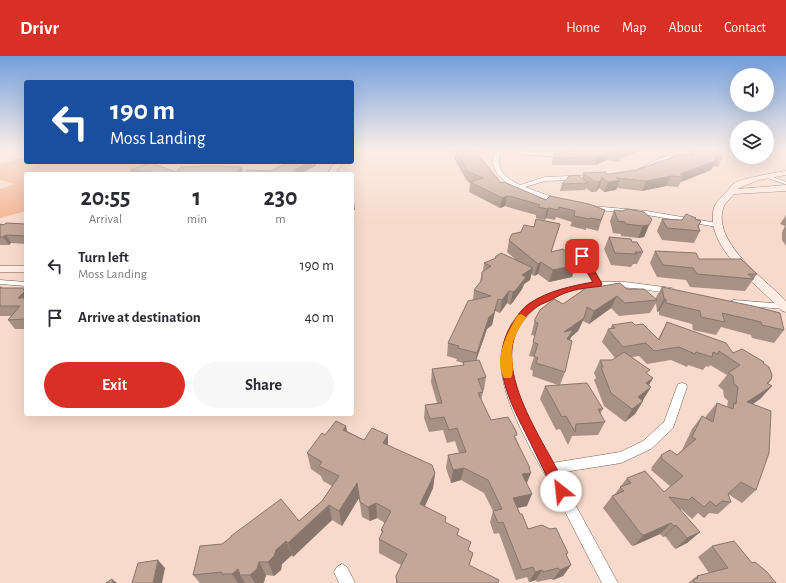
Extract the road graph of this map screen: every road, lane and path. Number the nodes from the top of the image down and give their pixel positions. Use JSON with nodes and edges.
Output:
{"nodes":[{"id":1,"x":499,"y":174,"type":"edge"},
{"id":2,"x":783,"y":174,"type":"edge"},
{"id":3,"x":600,"y":177,"type":"edge"},
{"id":4,"x":761,"y":178,"type":"junction"},
{"id":5,"x":786,"y":183,"type":"edge"},
{"id":6,"x":519,"y":187,"type":"junction"},
{"id":7,"x":786,"y":188,"type":"edge"},
{"id":8,"x":733,"y":192,"type":"junction"},
{"id":9,"x":566,"y":203,"type":"edge"},
{"id":10,"x":588,"y":207,"type":"edge"},
{"id":11,"x":717,"y":226,"type":"junction"},
{"id":12,"x":582,"y":256,"type":"dead end"},
{"id":13,"x":0,"y":269,"type":"edge"},
{"id":14,"x":24,"y":269,"type":"edge"},
{"id":15,"x":0,"y":282,"type":"edge"},
{"id":16,"x":24,"y":284,"type":"edge"},
{"id":17,"x":598,"y":284,"type":"junction"},
{"id":18,"x":683,"y":294,"type":"edge"},
{"id":19,"x":726,"y":302,"type":"edge"},
{"id":20,"x":785,"y":308,"type":"edge"},
{"id":21,"x":682,"y":387,"type":"dead end"},
{"id":22,"x":549,"y":469,"type":"junction"},
{"id":23,"x":610,"y":583,"type":"edge"}],
"edges":[{"from":1,"to":6,"type":"street"},
{"from":2,"to":4,"type":"street"},
{"from":3,"to":6,"type":"street"},
{"from":4,"to":5,"type":"lane"},
{"from":4,"to":8,"type":"street"},
{"from":6,"to":9,"type":"street"},
{"from":7,"to":8,"type":"street"},
{"from":8,"to":11,"type":"street"},
{"from":10,"to":11,"type":"street"},
{"from":11,"to":20,"type":"street"},
{"from":12,"to":17,"type":"street"},
{"from":13,"to":14,"type":"street"},
{"from":15,"to":16,"type":"street"},
{"from":17,"to":18,"type":"street"},
{"from":17,"to":22,"type":"street"},
{"from":19,"to":20,"type":"street"},
{"from":21,"to":22,"type":"street"},
{"from":22,"to":23,"type":"street"}]}
